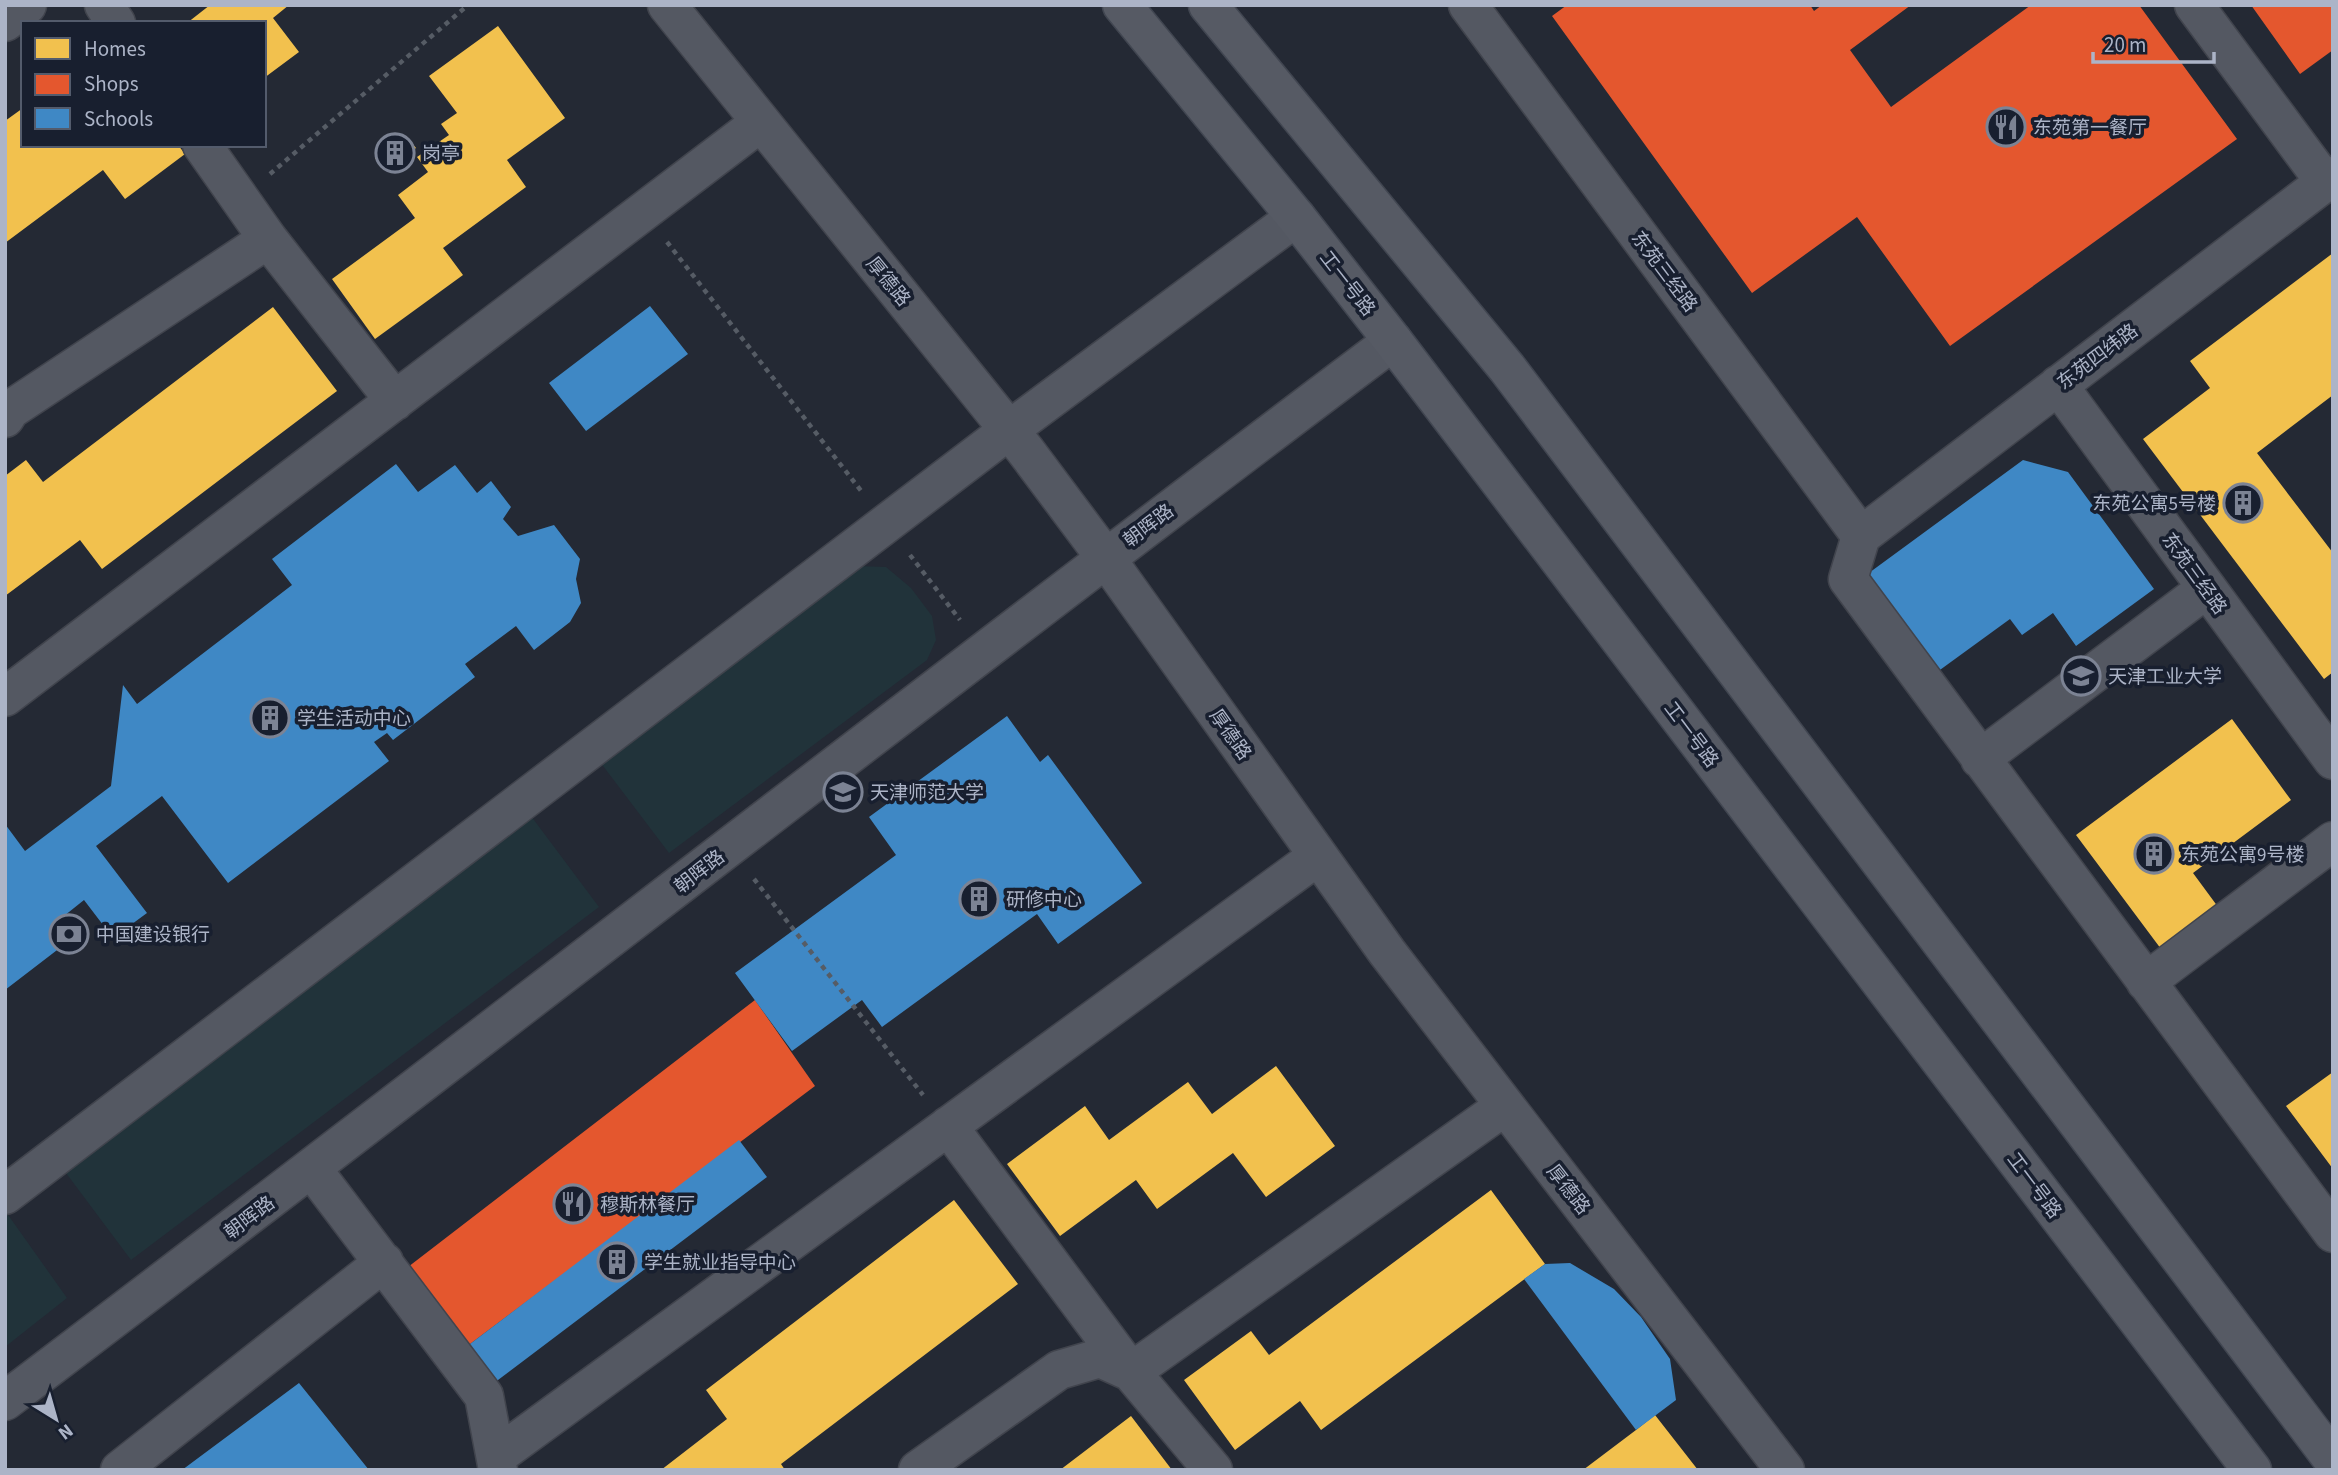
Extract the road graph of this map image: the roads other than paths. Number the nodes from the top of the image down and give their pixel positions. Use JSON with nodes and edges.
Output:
{"nodes":[{"id":1,"x":27,"y":5,"type":"edge"},
{"id":2,"x":104,"y":5,"type":"edge"},
{"id":3,"x":667,"y":5,"type":"edge"},
{"id":4,"x":1122,"y":5,"type":"edge"},
{"id":5,"x":1208,"y":5,"type":"edge"},
{"id":6,"x":1468,"y":5,"type":"edge"},
{"id":7,"x":2194,"y":5,"type":"edge"},
{"id":8,"x":115,"y":21,"type":"edge"},
{"id":9,"x":5,"y":22,"type":"edge"},
{"id":10,"x":761,"y":122,"type":"junction"},
{"id":11,"x":203,"y":147,"type":"edge"},
{"id":12,"x":2329,"y":179,"type":"edge"},
{"id":13,"x":1296,"y":217,"type":"junction"},
{"id":14,"x":268,"y":239,"type":"junction"},
{"id":15,"x":1393,"y":341,"type":"junction"},
{"id":16,"x":2058,"y":385,"type":"junction"},
{"id":17,"x":395,"y":401,"type":"junction"},
{"id":18,"x":5,"y":418,"type":"edge"},
{"id":19,"x":1009,"y":430,"type":"junction"},
{"id":20,"x":1861,"y":536,"type":"junction"},
{"id":21,"x":1105,"y":557,"type":"junction"},
{"id":22,"x":2206,"y":589,"type":"junction"},
{"id":23,"x":5,"y":697,"type":"edge"},
{"id":24,"x":1980,"y":759,"type":"junction"},
{"id":25,"x":2333,"y":760,"type":"edge"},
{"id":26,"x":2333,"y":841,"type":"edge"},
{"id":27,"x":1318,"y":856,"type":"junction"},
{"id":28,"x":2146,"y":982,"type":"junction"},
{"id":29,"x":1505,"y":1106,"type":"junction"},
{"id":30,"x":948,"y":1126,"type":"junction"},
{"id":31,"x":312,"y":1169,"type":"junction"},
{"id":32,"x":9,"y":1183,"type":"edge"},
{"id":33,"x":2333,"y":1233,"type":"edge"},
{"id":34,"x":384,"y":1262,"type":"junction"},
{"id":35,"x":1132,"y":1372,"type":"junction"},
{"id":36,"x":5,"y":1401,"type":"edge"},
{"id":37,"x":2333,"y":1460,"type":"edge"},
{"id":38,"x":497,"y":1463,"type":"edge"},
{"id":39,"x":120,"y":1470,"type":"edge"},
{"id":40,"x":918,"y":1470,"type":"edge"},
{"id":41,"x":1213,"y":1470,"type":"edge"},
{"id":42,"x":1785,"y":1470,"type":"edge"},
{"id":43,"x":2252,"y":1470,"type":"edge"}],
"edges":[{"from":1,"to":9,"type":"street"},
{"from":2,"to":8,"type":"street"},
{"from":3,"to":10,"type":"street","name":"厚德路"},
{"from":4,"to":13,"type":"main road","name":"工一号路"},
{"from":5,"to":37,"type":"main road"},
{"from":6,"to":20,"type":"street","name":"东苑三经路"},
{"from":7,"to":12,"type":"street"},
{"from":10,"to":17,"type":"street"},
{"from":10,"to":19,"type":"street","name":"厚德路"},
{"from":11,"to":14,"type":"street"},
{"from":12,"to":16,"type":"street","name":"东苑四纬路"},
{"from":13,"to":15,"type":"main road","name":"工一号路"},
{"from":13,"to":19,"type":"street"},
{"from":14,"to":17,"type":"street"},
{"from":14,"to":18,"type":"street"},
{"from":15,"to":21,"type":"street","name":"朝晖路"},
{"from":15,"to":43,"type":"main road","name":"工一号路"},
{"from":16,"to":20,"type":"street","name":"东苑四纬路"},
{"from":16,"to":22,"type":"street","name":"东苑三经路"},
{"from":17,"to":23,"type":"street"},
{"from":19,"to":21,"type":"street","name":"厚德路"},
{"from":19,"to":32,"type":"street"},
{"from":20,"to":24,"type":"street"},
{"from":21,"to":27,"type":"street","name":"厚德路"},
{"from":21,"to":31,"type":"street","name":"朝晖路"},
{"from":22,"to":24,"type":"street"},
{"from":22,"to":25,"type":"street","name":"东苑三经路"},
{"from":24,"to":28,"type":"street"},
{"from":26,"to":28,"type":"street"},
{"from":27,"to":29,"type":"street","name":"厚德路"},
{"from":27,"to":30,"type":"street"},
{"from":28,"to":33,"type":"street"},
{"from":29,"to":35,"type":"street"},
{"from":29,"to":42,"type":"street","name":"厚德路"},
{"from":30,"to":35,"type":"street"},
{"from":30,"to":38,"type":"street"},
{"from":31,"to":34,"type":"street"},
{"from":31,"to":36,"type":"street","name":"朝晖路"},
{"from":34,"to":38,"type":"street"},
{"from":34,"to":39,"type":"street"},
{"from":35,"to":40,"type":"street"},
{"from":35,"to":41,"type":"street"}]}
